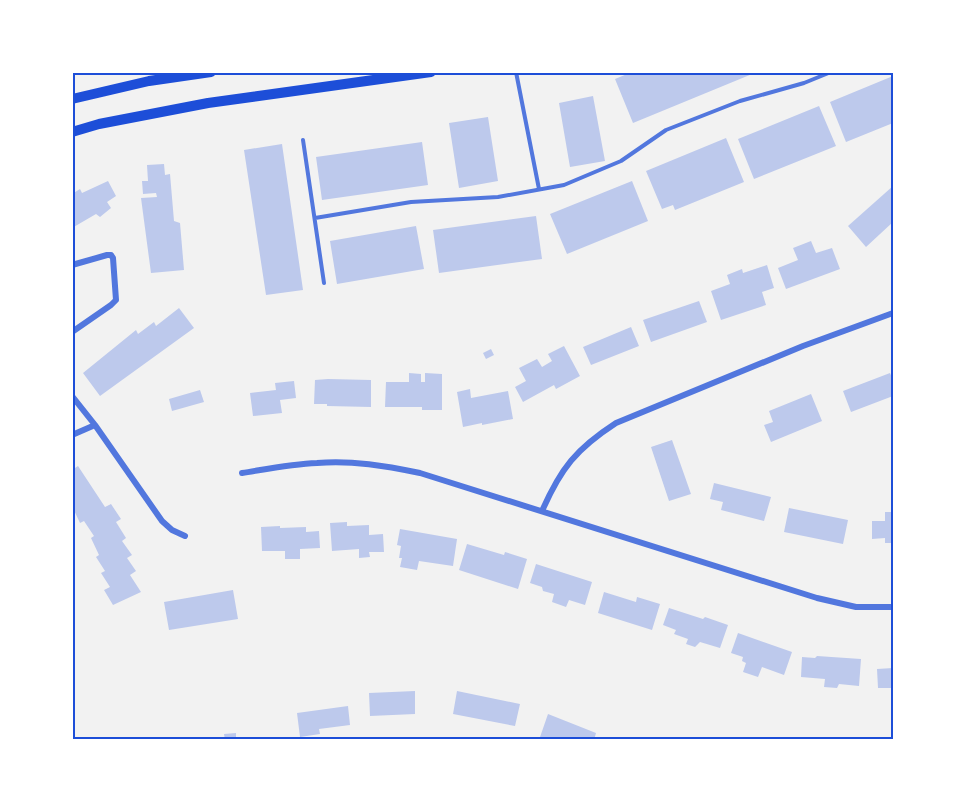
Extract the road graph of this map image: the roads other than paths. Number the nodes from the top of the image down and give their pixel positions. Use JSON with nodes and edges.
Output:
{"nodes":[{"id":1,"x":212,"y":72,"type":"edge"},
{"id":2,"x":431,"y":72,"type":"edge"},
{"id":3,"x":516,"y":72,"type":"edge"},
{"id":4,"x":831,"y":72,"type":"edge"},
{"id":5,"x":72,"y":99,"type":"edge"},
{"id":6,"x":72,"y":132,"type":"edge"},
{"id":7,"x":303,"y":140,"type":"dead end"},
{"id":8,"x":539,"y":189,"type":"junction"},
{"id":9,"x":315,"y":218,"type":"junction"},
{"id":10,"x":72,"y":265,"type":"edge"},
{"id":11,"x":324,"y":283,"type":"dead end"},
{"id":12,"x":893,"y":313,"type":"edge"},
{"id":13,"x":72,"y":332,"type":"edge"},
{"id":14,"x":72,"y":396,"type":"edge"},
{"id":15,"x":95,"y":425,"type":"junction"},
{"id":16,"x":72,"y":435,"type":"edge"},
{"id":17,"x":242,"y":473,"type":"dead end"},
{"id":18,"x":542,"y":511,"type":"junction"},
{"id":19,"x":185,"y":536,"type":"dead end"},
{"id":20,"x":893,"y":607,"type":"edge"}],
"edges":[{"from":1,"to":5,"type":"main road"},
{"from":2,"to":6,"type":"main road"},
{"from":3,"to":8,"type":"lane"},
{"from":4,"to":8,"type":"lane"},
{"from":7,"to":9,"type":"lane"},
{"from":8,"to":9,"type":"lane"},
{"from":9,"to":11,"type":"lane"},
{"from":10,"to":13,"type":"street"},
{"from":12,"to":18,"type":"street"},
{"from":14,"to":15,"type":"street"},
{"from":15,"to":16,"type":"street"},
{"from":15,"to":19,"type":"street"},
{"from":17,"to":18,"type":"street"},
{"from":18,"to":20,"type":"street"}]}
